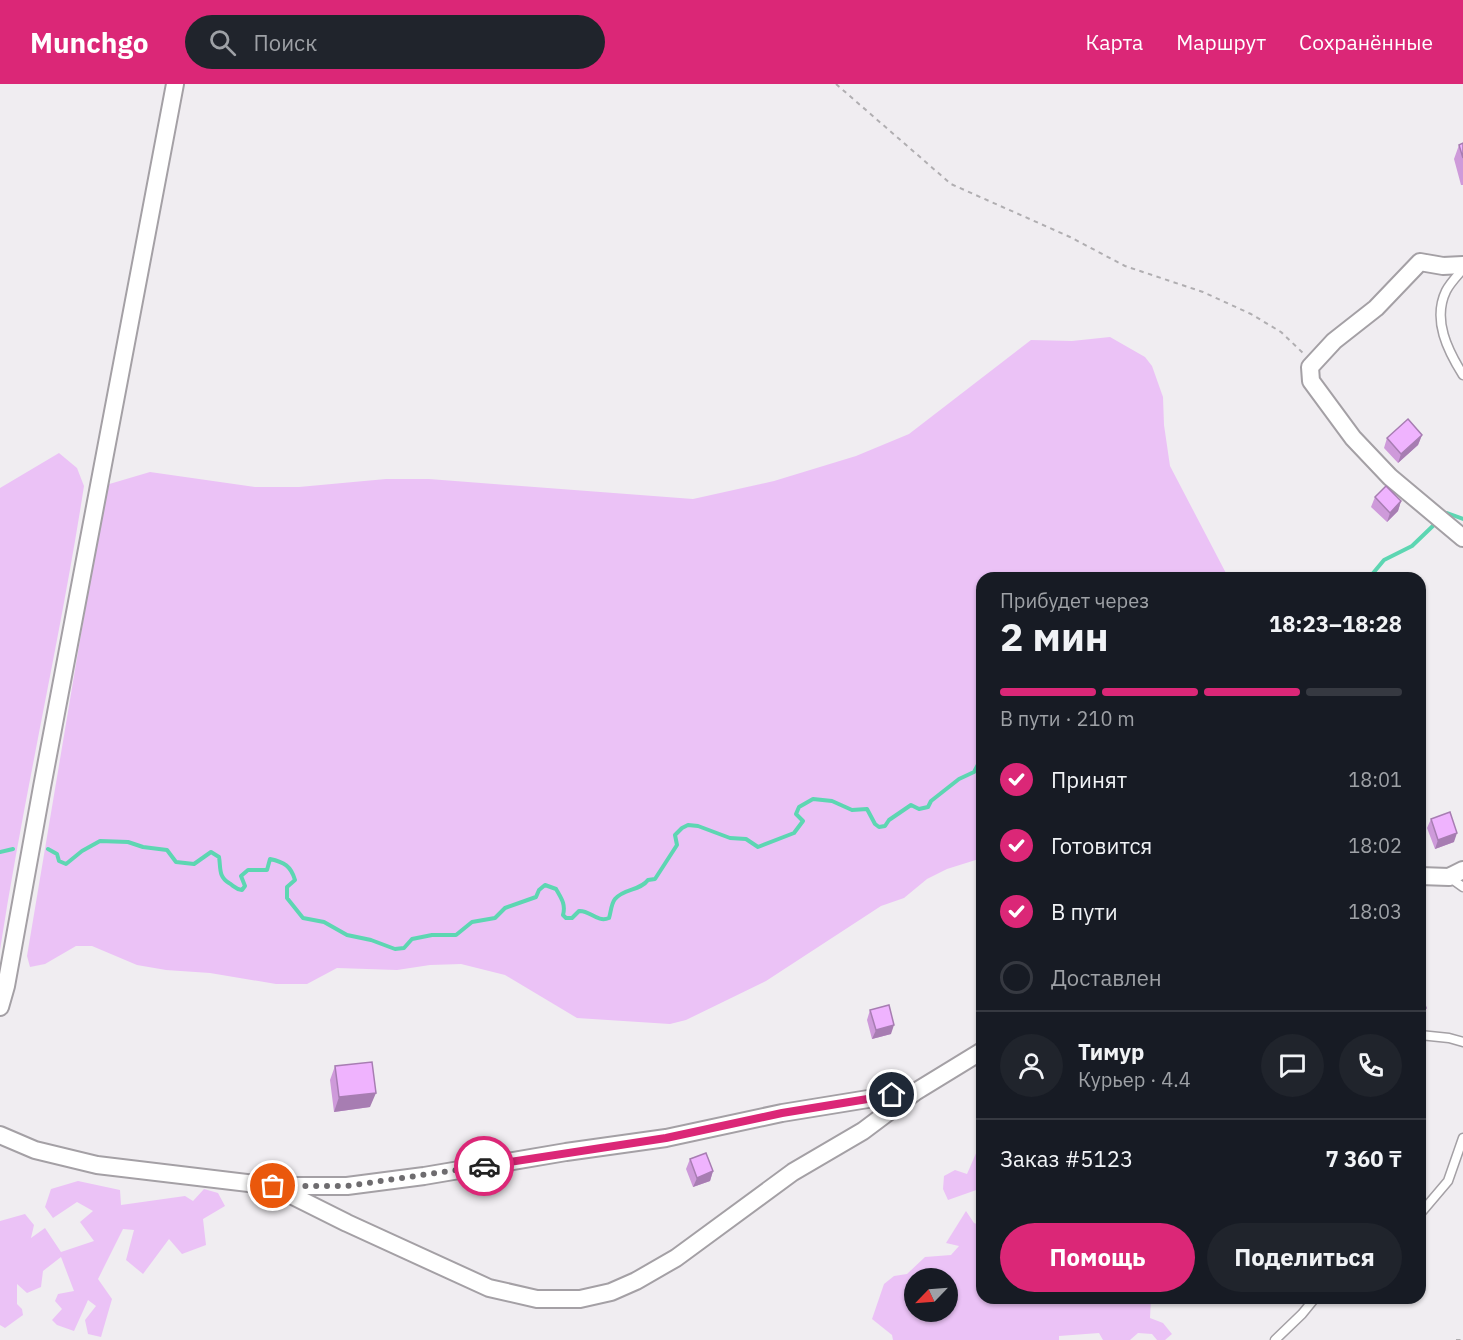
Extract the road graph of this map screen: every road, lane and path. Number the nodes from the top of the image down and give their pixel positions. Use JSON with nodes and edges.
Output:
{"nodes":[{"id":1,"x":175,"y":84,"type":"edge"},
{"id":2,"x":836,"y":84,"type":"edge"},
{"id":3,"x":1463,"y":267,"type":"edge"},
{"id":4,"x":1313,"y":363,"type":"junction"},
{"id":5,"x":1463,"y":375,"type":"edge"},
{"id":6,"x":1463,"y":538,"type":"edge"},
{"id":7,"x":1456,"y":874,"type":"edge"},
{"id":8,"x":1426,"y":876,"type":"edge"},
{"id":9,"x":1463,"y":887,"type":"edge"},
{"id":10,"x":0,"y":1007,"type":"edge"},
{"id":11,"x":1426,"y":1036,"type":"edge"},
{"id":12,"x":1463,"y":1042,"type":"edge"},
{"id":13,"x":975,"y":1062,"type":"edge"},
{"id":14,"x":915,"y":1092,"type":"junction"},
{"id":15,"x":0,"y":1136,"type":"edge"},
{"id":16,"x":1463,"y":1138,"type":"edge"},
{"id":17,"x":273,"y":1186,"type":"junction"},
{"id":18,"x":1426,"y":1207,"type":"edge"},
{"id":19,"x":1310,"y":1304,"type":"edge"},
{"id":20,"x":1275,"y":1340,"type":"edge"},
{"id":21,"x":1456,"y":1340,"type":"edge"},
{"id":22,"x":1463,"y":1340,"type":"edge"}],
"edges":[{"from":1,"to":10,"type":"street"},
{"from":2,"to":4,"type":"path"},
{"from":3,"to":4,"type":"street"},
{"from":3,"to":5,"type":"lane"},
{"from":4,"to":6,"type":"street"},
{"from":7,"to":8,"type":"street"},
{"from":7,"to":9,"type":"lane"},
{"from":11,"to":12,"type":"lane"},
{"from":13,"to":14,"type":"street"},
{"from":14,"to":17,"type":"street"},
{"from":14,"to":17,"type":"street"},
{"from":15,"to":17,"type":"street"},
{"from":16,"to":18,"type":"lane"},
{"from":19,"to":20,"type":"lane"},
{"from":21,"to":22,"type":"path"}]}
